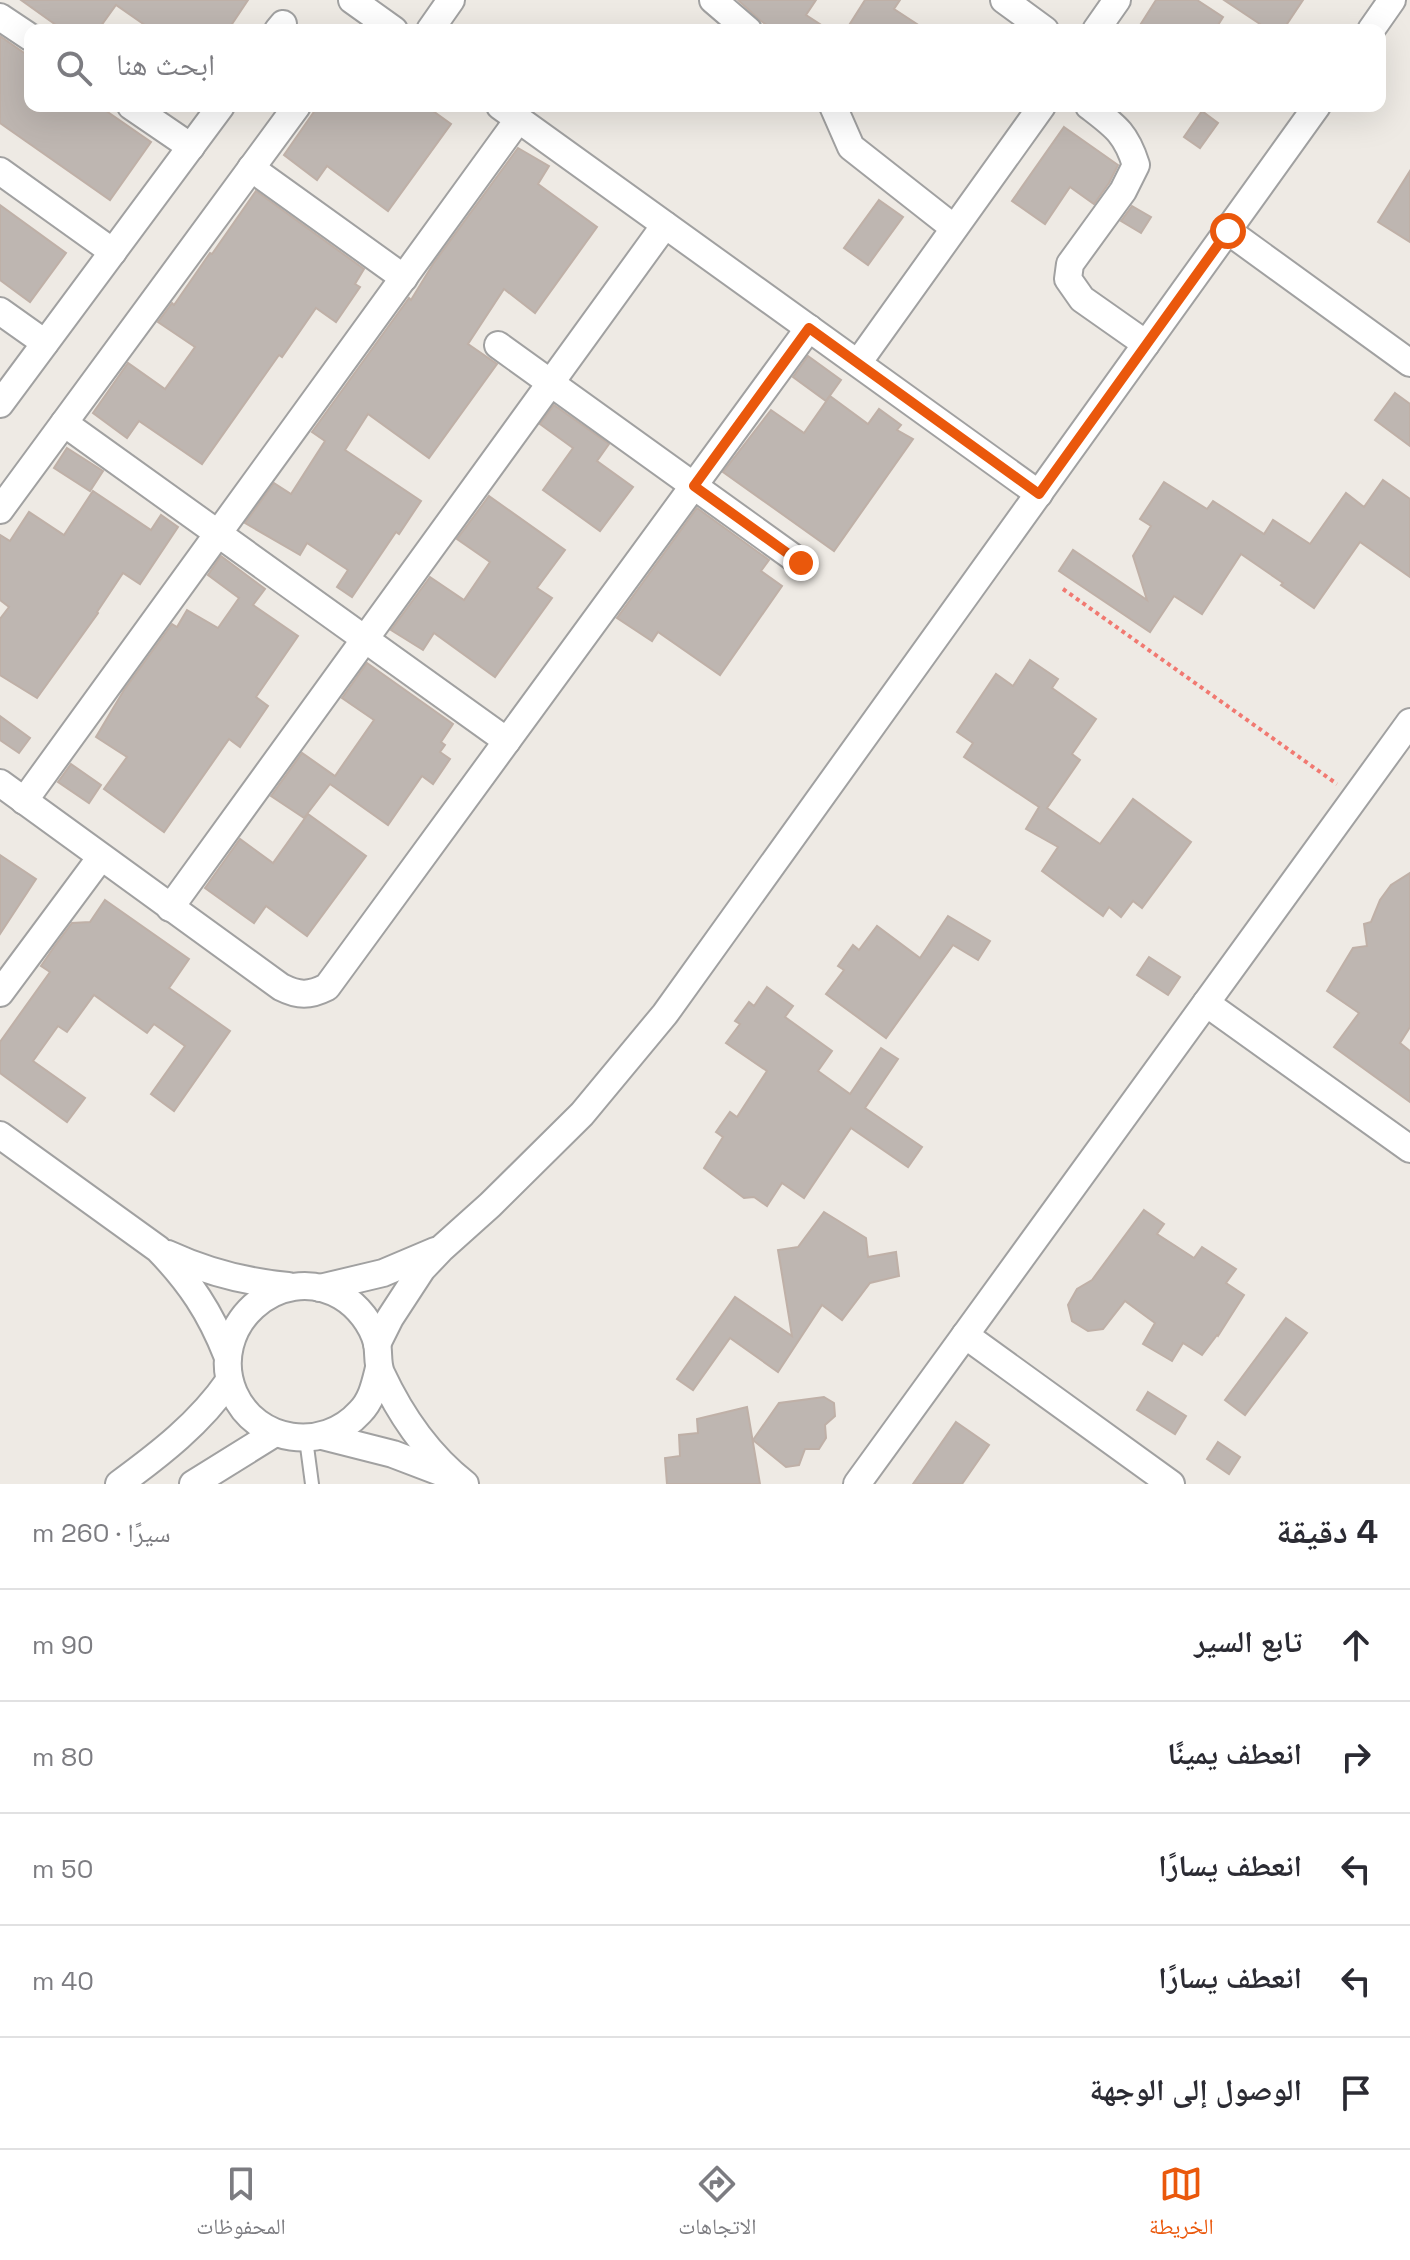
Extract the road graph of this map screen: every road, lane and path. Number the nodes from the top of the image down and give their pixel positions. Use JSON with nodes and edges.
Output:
{"nodes":[{"id":1,"x":451,"y":0,"type":"edge"},
{"id":2,"x":713,"y":0,"type":"edge"},
{"id":3,"x":1004,"y":0,"type":"edge"},
{"id":4,"x":1117,"y":0,"type":"edge"},
{"id":5,"x":1392,"y":0,"type":"edge"},
{"id":6,"x":357,"y":14,"type":"edge"},
{"id":7,"x":0,"y":17,"type":"edge"},
{"id":8,"x":380,"y":24,"type":"edge"},
{"id":9,"x":434,"y":24,"type":"edge"},
{"id":10,"x":741,"y":24,"type":"edge"},
{"id":11,"x":1037,"y":24,"type":"edge"},
{"id":12,"x":1100,"y":24,"type":"edge"},
{"id":13,"x":1375,"y":24,"type":"edge"},
{"id":14,"x":24,"y":33,"type":"edge"},
{"id":15,"x":140,"y":112,"type":"edge"},
{"id":16,"x":217,"y":112,"type":"edge"},
{"id":17,"x":293,"y":112,"type":"edge"},
{"id":18,"x":836,"y":112,"type":"edge"},
{"id":19,"x":1038,"y":112,"type":"edge"},
{"id":20,"x":1097,"y":112,"type":"edge"},
{"id":21,"x":1313,"y":112,"type":"edge"},
{"id":22,"x":509,"y":113,"type":"edge"},
{"id":23,"x":191,"y":147,"type":"junction"},
{"id":24,"x":251,"y":168,"type":"junction"},
{"id":25,"x":0,"y":171,"type":"edge"},
{"id":26,"x":665,"y":225,"type":"junction"},
{"id":27,"x":954,"y":228,"type":"junction"},
{"id":28,"x":1228,"y":231,"type":"junction"},
{"id":29,"x":113,"y":252,"type":"junction"},
{"id":30,"x":404,"y":278,"type":"junction"},
{"id":31,"x":0,"y":311,"type":"edge"},
{"id":32,"x":809,"y":328,"type":"junction"},
{"id":33,"x":45,"y":343,"type":"junction"},
{"id":34,"x":1146,"y":344,"type":"junction"},
{"id":35,"x":498,"y":345,"type":"dead end"},
{"id":36,"x":858,"y":363,"type":"junction"},
{"id":37,"x":1410,"y":363,"type":"edge"},
{"id":38,"x":551,"y":383,"type":"junction"},
{"id":39,"x":0,"y":404,"type":"edge"},
{"id":40,"x":64,"y":423,"type":"junction"},
{"id":41,"x":694,"y":486,"type":"junction"},
{"id":42,"x":1039,"y":494,"type":"junction"},
{"id":43,"x":0,"y":510,"type":"edge"},
{"id":44,"x":218,"y":533,"type":"junction"},
{"id":45,"x":801,"y":563,"type":"dead end"},
{"id":46,"x":1063,"y":589,"type":"dead end"},
{"id":47,"x":366,"y":638,"type":"junction"},
{"id":48,"x":1410,"y":722,"type":"edge"},
{"id":49,"x":507,"y":741,"type":"junction"},
{"id":50,"x":0,"y":783,"type":"edge"},
{"id":51,"x":1355,"y":797,"type":"junction"},
{"id":52,"x":24,"y":801,"type":"junction"},
{"id":53,"x":101,"y":857,"type":"junction"},
{"id":54,"x":170,"y":908,"type":"junction"},
{"id":55,"x":0,"y":993,"type":"edge"},
{"id":56,"x":1206,"y":1003,"type":"junction"},
{"id":57,"x":0,"y":1135,"type":"edge"},
{"id":58,"x":1410,"y":1149,"type":"edge"},
{"id":59,"x":442,"y":1248,"type":"junction"},
{"id":60,"x":158,"y":1249,"type":"junction"},
{"id":61,"x":308,"y":1287,"type":"junction"},
{"id":62,"x":965,"y":1335,"type":"junction"},
{"id":63,"x":378,"y":1356,"type":"junction"},
{"id":64,"x":228,"y":1368,"type":"junction"},
{"id":65,"x":275,"y":1433,"type":"junction"},
{"id":66,"x":314,"y":1438,"type":"junction"},
{"id":67,"x":464,"y":1483,"type":"edge"},
{"id":68,"x":119,"y":1484,"type":"edge"},
{"id":69,"x":193,"y":1484,"type":"edge"},
{"id":70,"x":312,"y":1484,"type":"edge"},
{"id":71,"x":857,"y":1484,"type":"edge"},
{"id":72,"x":1171,"y":1484,"type":"edge"}],
"edges":[{"from":1,"to":9,"type":"street"},
{"from":2,"to":10,"type":"street"},
{"from":3,"to":11,"type":"street"},
{"from":4,"to":12,"type":"street"},
{"from":5,"to":13,"type":"street"},
{"from":6,"to":8,"type":"street"},
{"from":7,"to":14,"type":"street"},
{"from":15,"to":23,"type":"street"},
{"from":16,"to":23,"type":"street"},
{"from":17,"to":24,"type":"street"},
{"from":18,"to":27,"type":"street"},
{"from":19,"to":27,"type":"street"},
{"from":20,"to":34,"type":"street"},
{"from":21,"to":28,"type":"street"},
{"from":22,"to":26,"type":"street"},
{"from":22,"to":30,"type":"street"},
{"from":23,"to":29,"type":"street"},
{"from":24,"to":30,"type":"street"},
{"from":24,"to":40,"type":"street"},
{"from":25,"to":29,"type":"street"},
{"from":26,"to":32,"type":"street"},
{"from":26,"to":38,"type":"street"},
{"from":27,"to":36,"type":"street"},
{"from":28,"to":34,"type":"street"},
{"from":28,"to":37,"type":"street"},
{"from":29,"to":33,"type":"street"},
{"from":30,"to":44,"type":"street"},
{"from":31,"to":33,"type":"street"},
{"from":32,"to":36,"type":"street"},
{"from":32,"to":41,"type":"street"},
{"from":33,"to":39,"type":"street"},
{"from":34,"to":42,"type":"street"},
{"from":35,"to":38,"type":"street"},
{"from":36,"to":42,"type":"street"},
{"from":38,"to":41,"type":"street"},
{"from":38,"to":47,"type":"street"},
{"from":40,"to":43,"type":"street"},
{"from":40,"to":44,"type":"street"},
{"from":41,"to":45,"type":"street"},
{"from":41,"to":49,"type":"street"},
{"from":42,"to":59,"type":"street"},
{"from":44,"to":47,"type":"street"},
{"from":44,"to":52,"type":"street"},
{"from":46,"to":51,"type":"path"},
{"from":47,"to":49,"type":"street"},
{"from":47,"to":54,"type":"street"},
{"from":48,"to":51,"type":"street"},
{"from":49,"to":54,"type":"street"},
{"from":50,"to":52,"type":"street"},
{"from":51,"to":56,"type":"street"},
{"from":52,"to":53,"type":"street"},
{"from":53,"to":54,"type":"street"},
{"from":53,"to":55,"type":"street"},
{"from":56,"to":58,"type":"street"},
{"from":56,"to":62,"type":"street"},
{"from":57,"to":60,"type":"street"},
{"from":59,"to":61,"type":"street"},
{"from":59,"to":63,"type":"street"},
{"from":60,"to":61,"type":"street"},
{"from":60,"to":64,"type":"street"},
{"from":61,"to":63,"type":"street"},
{"from":61,"to":64,"type":"street"},
{"from":62,"to":71,"type":"street"},
{"from":62,"to":72,"type":"street"},
{"from":63,"to":66,"type":"street"},
{"from":63,"to":67,"type":"street"},
{"from":64,"to":65,"type":"street"},
{"from":64,"to":68,"type":"street"},
{"from":65,"to":66,"type":"street"},
{"from":65,"to":69,"type":"street"},
{"from":66,"to":67,"type":"street"},
{"from":66,"to":70,"type":"lane"}]}
